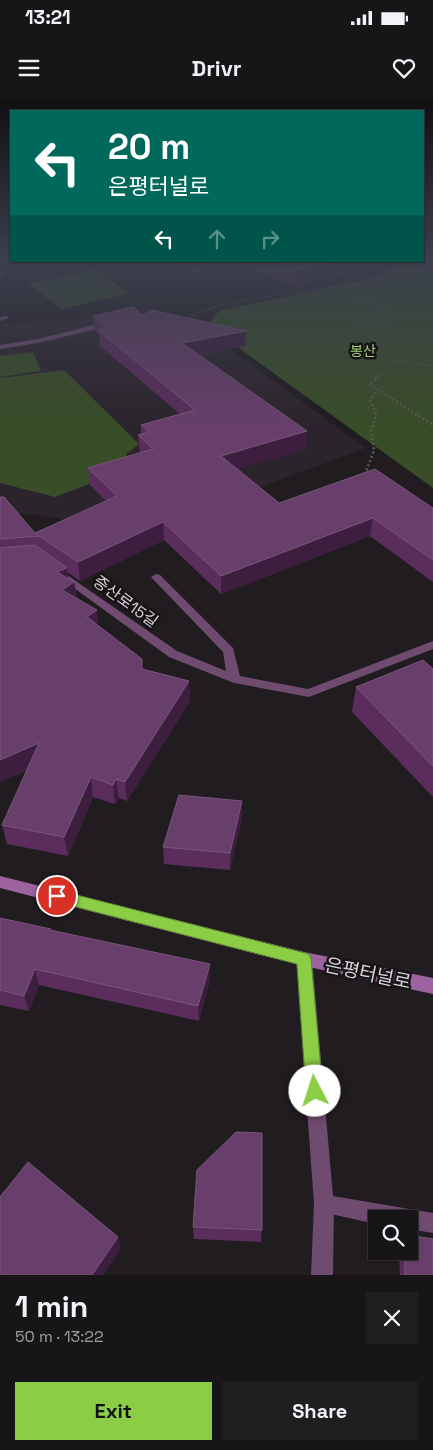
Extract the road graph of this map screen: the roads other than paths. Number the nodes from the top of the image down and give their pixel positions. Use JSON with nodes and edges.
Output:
{"nodes":[{"id":1,"x":122,"y":320,"type":"edge"},
{"id":2,"x":0,"y":347,"type":"edge"},
{"id":3,"x":49,"y":565,"type":"edge"},
{"id":4,"x":156,"y":577,"type":"dead end"},
{"id":5,"x":433,"y":645,"type":"edge"},
{"id":6,"x":234,"y":680,"type":"junction"},
{"id":7,"x":0,"y":882,"type":"edge"},
{"id":8,"x":304,"y":959,"type":"junction"},
{"id":9,"x":433,"y":986,"type":"edge"},
{"id":10,"x":324,"y":1204,"type":"junction"},
{"id":11,"x":368,"y":1212,"type":"edge"},
{"id":12,"x":418,"y":1221,"type":"edge"},
{"id":13,"x":433,"y":1224,"type":"edge"},
{"id":14,"x":322,"y":1275,"type":"edge"}],
"edges":[{"from":1,"to":2,"type":"street"},
{"from":3,"to":6,"type":"street","name":"증산로15길"},
{"from":4,"to":6,"type":"street"},
{"from":5,"to":6,"type":"street","name":"증산로15길"},
{"from":7,"to":8,"type":"main road","name":"은평터널로"},
{"from":8,"to":9,"type":"main road","name":"은평터널로"},
{"from":8,"to":10,"type":"street","name":"은평터널로"},
{"from":10,"to":11,"type":"street"},
{"from":10,"to":14,"type":"street","name":"은평터널로"},
{"from":12,"to":13,"type":"street"}]}
